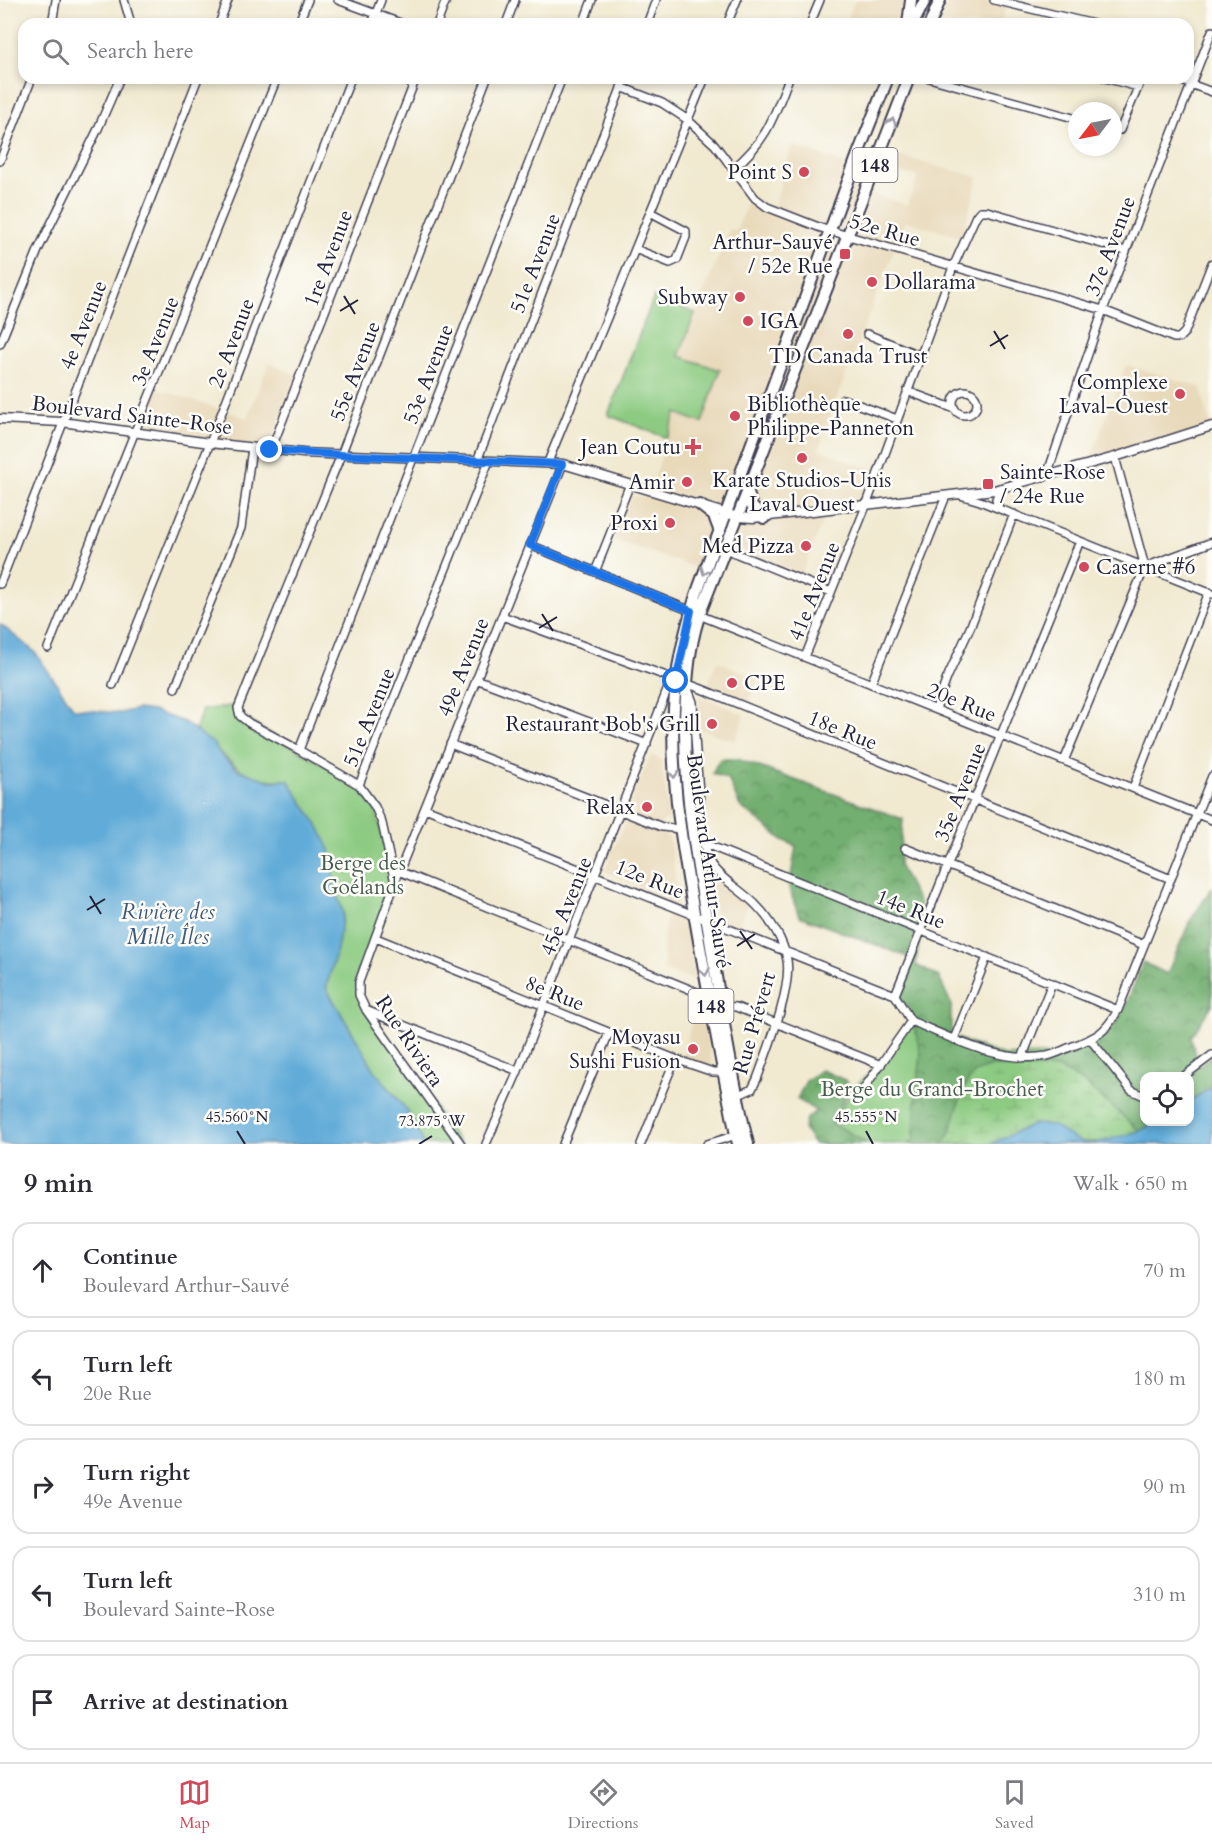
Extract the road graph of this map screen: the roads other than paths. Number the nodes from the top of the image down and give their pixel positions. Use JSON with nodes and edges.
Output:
{"nodes":[{"id":1,"x":56,"y":0,"type":"edge"},
{"id":2,"x":124,"y":0,"type":"edge"},
{"id":3,"x":228,"y":0,"type":"edge"},
{"id":4,"x":308,"y":0,"type":"edge"},
{"id":5,"x":338,"y":0,"type":"edge"},
{"id":6,"x":381,"y":0,"type":"edge"},
{"id":7,"x":446,"y":0,"type":"edge"},
{"id":8,"x":515,"y":0,"type":"edge"},
{"id":9,"x":592,"y":0,"type":"edge"},
{"id":10,"x":657,"y":0,"type":"edge"},
{"id":11,"x":736,"y":0,"type":"edge"},
{"id":12,"x":820,"y":0,"type":"edge"},
{"id":13,"x":910,"y":0,"type":"edge"},
{"id":14,"x":925,"y":0,"type":"edge"},
{"id":15,"x":940,"y":0,"type":"edge"},
{"id":16,"x":994,"y":0,"type":"edge"},
{"id":17,"x":376,"y":14,"type":"junction"},
{"id":18,"x":53,"y":18,"type":"edge"},
{"id":19,"x":129,"y":18,"type":"edge"},
{"id":20,"x":221,"y":18,"type":"edge"},
{"id":21,"x":300,"y":18,"type":"edge"},
{"id":22,"x":374,"y":18,"type":"edge"},
{"id":23,"x":387,"y":18,"type":"edge"},
{"id":24,"x":439,"y":18,"type":"edge"},
{"id":25,"x":508,"y":18,"type":"edge"},
{"id":26,"x":585,"y":18,"type":"edge"},
{"id":27,"x":650,"y":18,"type":"edge"},
{"id":28,"x":729,"y":18,"type":"edge"},
{"id":29,"x":812,"y":18,"type":"edge"},
{"id":30,"x":908,"y":18,"type":"edge"},
{"id":31,"x":916,"y":18,"type":"edge"},
{"id":32,"x":932,"y":18,"type":"edge"},
{"id":33,"x":1069,"y":18,"type":"edge"},
{"id":34,"x":1212,"y":31,"type":"edge"},
{"id":35,"x":1194,"y":79,"type":"edge"},
{"id":36,"x":30,"y":84,"type":"edge"},
{"id":37,"x":117,"y":84,"type":"edge"},
{"id":38,"x":196,"y":84,"type":"edge"},
{"id":39,"x":275,"y":84,"type":"edge"},
{"id":40,"x":349,"y":84,"type":"edge"},
{"id":41,"x":414,"y":84,"type":"edge"},
{"id":42,"x":485,"y":84,"type":"edge"},
{"id":43,"x":560,"y":84,"type":"edge"},
{"id":44,"x":622,"y":84,"type":"edge"},
{"id":45,"x":703,"y":84,"type":"edge"},
{"id":46,"x":787,"y":84,"type":"edge"},
{"id":47,"x":886,"y":84,"type":"edge"},
{"id":48,"x":907,"y":84,"type":"edge"},
{"id":49,"x":951,"y":84,"type":"edge"},
{"id":50,"x":1127,"y":84,"type":"edge"},
{"id":51,"x":1139,"y":84,"type":"edge"},
{"id":52,"x":1192,"y":84,"type":"joint"},
{"id":53,"x":621,"y":87,"type":"junction"},
{"id":54,"x":1138,"y":87,"type":"junction"},
{"id":55,"x":1212,"y":92,"type":"edge"},
{"id":56,"x":1068,"y":117,"type":"edge"},
{"id":57,"x":1122,"y":118,"type":"edge"},
{"id":58,"x":688,"y":120,"type":"junction"},
{"id":59,"x":0,"y":161,"type":"edge"},
{"id":60,"x":734,"y":168,"type":"junction"},
{"id":61,"x":650,"y":212,"type":"junction"},
{"id":62,"x":830,"y":231,"type":"junction"},
{"id":63,"x":848,"y":235,"type":"junction"},
{"id":64,"x":635,"y":249,"type":"junction"},
{"id":65,"x":1126,"y":251,"type":"junction"},
{"id":66,"x":1212,"y":263,"type":"edge"},
{"id":67,"x":953,"y":267,"type":"junction"},
{"id":68,"x":1103,"y":310,"type":"junction"},
{"id":69,"x":867,"y":334,"type":"dead end"},
{"id":70,"x":0,"y":344,"type":"edge"},
{"id":71,"x":921,"y":356,"type":"junction"},
{"id":72,"x":907,"y":392,"type":"junction"},
{"id":73,"x":843,"y":399,"type":"dead end"},
{"id":74,"x":955,"y":409,"type":"dead end"},
{"id":75,"x":0,"y":418,"type":"edge"},
{"id":76,"x":897,"y":418,"type":"junction"},
{"id":77,"x":62,"y":422,"type":"junction"},
{"id":78,"x":1212,"y":426,"type":"edge"},
{"id":79,"x":136,"y":433,"type":"junction"},
{"id":80,"x":210,"y":443,"type":"junction"},
{"id":81,"x":252,"y":448,"type":"junction"},
{"id":82,"x":270,"y":450,"type":"junction"},
{"id":83,"x":341,"y":455,"type":"junction"},
{"id":84,"x":1115,"y":457,"type":"junction"},
{"id":85,"x":413,"y":458,"type":"junction"},
{"id":86,"x":477,"y":460,"type":"junction"},
{"id":87,"x":489,"y":461,"type":"junction"},
{"id":88,"x":548,"y":462,"type":"junction"},
{"id":89,"x":562,"y":464,"type":"junction"},
{"id":90,"x":1047,"y":476,"type":"junction"},
{"id":91,"x":630,"y":484,"type":"junction"},
{"id":92,"x":1000,"y":488,"type":"junction"},
{"id":93,"x":748,"y":493,"type":"junction"},
{"id":94,"x":960,"y":495,"type":"junction"},
{"id":95,"x":946,"y":496,"type":"junction"},
{"id":96,"x":700,"y":505,"type":"junction"},
{"id":97,"x":866,"y":506,"type":"junction"},
{"id":98,"x":999,"y":508,"type":"junction"},
{"id":99,"x":727,"y":513,"type":"junction"},
{"id":100,"x":1014,"y":514,"type":"junction"},
{"id":101,"x":738,"y":517,"type":"junction"},
{"id":102,"x":764,"y":518,"type":"junction"},
{"id":103,"x":720,"y":532,"type":"junction"},
{"id":104,"x":1080,"y":541,"type":"junction"},
{"id":105,"x":1212,"y":542,"type":"edge"},
{"id":106,"x":530,"y":545,"type":"junction"},
{"id":107,"x":725,"y":549,"type":"junction"},
{"id":108,"x":1145,"y":567,"type":"junction"},
{"id":109,"x":595,"y":572,"type":"junction"},
{"id":110,"x":0,"y":584,"type":"edge"},
{"id":111,"x":831,"y":592,"type":"junction"},
{"id":112,"x":1210,"y":593,"type":"edge"},
{"id":113,"x":695,"y":613,"type":"junction"},
{"id":114,"x":502,"y":616,"type":"junction"},
{"id":115,"x":48,"y":648,"type":"dead end"},
{"id":116,"x":805,"y":657,"type":"junction"},
{"id":117,"x":477,"y":679,"type":"junction"},
{"id":118,"x":681,"y":682,"type":"junction"},
{"id":119,"x":872,"y":684,"type":"junction"},
{"id":120,"x":113,"y":685,"type":"dead end"},
{"id":121,"x":175,"y":688,"type":"dead end"},
{"id":122,"x":238,"y":708,"type":"joint"},
{"id":123,"x":936,"y":709,"type":"junction"},
{"id":124,"x":1001,"y":735,"type":"junction"},
{"id":125,"x":450,"y":744,"type":"junction"},
{"id":126,"x":647,"y":744,"type":"junction"},
{"id":127,"x":299,"y":750,"type":"junction"},
{"id":128,"x":1064,"y":761,"type":"junction"},
{"id":129,"x":1212,"y":776,"type":"edge"},
{"id":130,"x":359,"y":785,"type":"junction"},
{"id":131,"x":1133,"y":788,"type":"junction"},
{"id":132,"x":974,"y":801,"type":"junction"},
{"id":133,"x":425,"y":808,"type":"junction"},
{"id":134,"x":621,"y":810,"type":"junction"},
{"id":135,"x":1197,"y":814,"type":"junction"},
{"id":136,"x":1212,"y":820,"type":"edge"},
{"id":137,"x":680,"y":829,"type":"junction"},
{"id":138,"x":692,"y":841,"type":"junction"},
{"id":139,"x":704,"y":844,"type":"junction"},
{"id":140,"x":905,"y":848,"type":"dead end"},
{"id":141,"x":948,"y":866,"type":"junction"},
{"id":142,"x":396,"y":870,"type":"junction"},
{"id":143,"x":596,"y":875,"type":"junction"},
{"id":144,"x":1171,"y":879,"type":"junction"},
{"id":145,"x":694,"y":914,"type":"junction"},
{"id":146,"x":706,"y":919,"type":"junction"},
{"id":147,"x":921,"y":931,"type":"junction"},
{"id":148,"x":376,"y":938,"type":"junction"},
{"id":149,"x":570,"y":941,"type":"junction"},
{"id":150,"x":1144,"y":945,"type":"junction"},
{"id":151,"x":785,"y":951,"type":"junction"},
{"id":152,"x":987,"y":957,"type":"junction"},
{"id":153,"x":1052,"y":983,"type":"junction"},
{"id":154,"x":708,"y":992,"type":"junction"},
{"id":155,"x":896,"y":995,"type":"junction"},
{"id":156,"x":543,"y":1006,"type":"junction"},
{"id":157,"x":721,"y":1006,"type":"junction"},
{"id":158,"x":366,"y":1010,"type":"junction"},
{"id":159,"x":1118,"y":1010,"type":"junction"},
{"id":160,"x":911,"y":1021,"type":"junction"},
{"id":161,"x":775,"y":1024,"type":"junction"},
{"id":162,"x":609,"y":1033,"type":"junction"},
{"id":163,"x":954,"y":1039,"type":"junction"},
{"id":164,"x":1090,"y":1039,"type":"junction"},
{"id":165,"x":1212,"y":1055,"type":"edge"},
{"id":166,"x":1022,"y":1058,"type":"junction"},
{"id":167,"x":675,"y":1059,"type":"junction"},
{"id":168,"x":881,"y":1065,"type":"junction"},
{"id":169,"x":518,"y":1071,"type":"junction"},
{"id":170,"x":723,"y":1072,"type":"junction"},
{"id":171,"x":1190,"y":1072,"type":"edge"},
{"id":172,"x":862,"y":1091,"type":"dead end"},
{"id":173,"x":1140,"y":1094,"type":"edge"},
{"id":174,"x":733,"y":1098,"type":"junction"},
{"id":175,"x":742,"y":1139,"type":"edge"},
{"id":176,"x":460,"y":1144,"type":"edge"},
{"id":177,"x":486,"y":1144,"type":"edge"},
{"id":178,"x":563,"y":1144,"type":"edge"},
{"id":179,"x":641,"y":1144,"type":"edge"},
{"id":180,"x":707,"y":1144,"type":"edge"}],
"edges":[{"from":1,"to":18,"type":"street"},
{"from":2,"to":19,"type":"street"},
{"from":3,"to":20,"type":"street"},
{"from":4,"to":21,"type":"street"},
{"from":5,"to":17,"type":"street"},
{"from":6,"to":17,"type":"street"},
{"from":7,"to":24,"type":"street"},
{"from":8,"to":25,"type":"street"},
{"from":9,"to":26,"type":"street"},
{"from":10,"to":27,"type":"street"},
{"from":11,"to":28,"type":"street"},
{"from":12,"to":29,"type":"street"},
{"from":13,"to":30,"type":"main road"},
{"from":14,"to":31,"type":"main road"},
{"from":15,"to":32,"type":"main road"},
{"from":16,"to":33,"type":"street"},
{"from":17,"to":22,"type":"street"},
{"from":17,"to":23,"type":"street"},
{"from":34,"to":35,"type":"street","name":"37e Avenue"},
{"from":36,"to":59,"type":"street"},
{"from":37,"to":70,"type":"street"},
{"from":38,"to":77,"type":"street","name":"4e Avenue"},
{"from":39,"to":79,"type":"street","name":"3e Avenue"},
{"from":40,"to":80,"type":"street","name":"2e Avenue"},
{"from":41,"to":82,"type":"street","name":"1re Avenue"},
{"from":42,"to":83,"type":"street","name":"55e Avenue"},
{"from":43,"to":85,"type":"street","name":"53e Avenue"},
{"from":44,"to":53,"type":"street","name":"51e Avenue"},
{"from":45,"to":58,"type":"street"},
{"from":46,"to":60,"type":"street"},
{"from":47,"to":62,"type":"main road","name":"Boulevard Arthur-Sauvé","number":"148"},
{"from":63,"to":48,"type":"main road","name":"Boulevard Arthur-Sauvé","number":"148","one_way":true},
{"from":49,"to":56,"type":"street"},
{"from":50,"to":54,"type":"street"},
{"from":51,"to":54,"type":"street"},
{"from":52,"to":55,"type":"street"},
{"from":52,"to":65,"type":"street","name":"37e Avenue"},
{"from":53,"to":58,"type":"street","name":"52e Rue"},
{"from":53,"to":86,"type":"street","name":"51e Avenue"},
{"from":54,"to":57,"type":"street"},
{"from":58,"to":60,"type":"street","name":"52e Rue"},
{"from":58,"to":61,"type":"street"},
{"from":60,"to":62,"type":"street","name":"52e Rue"},
{"from":61,"to":64,"type":"street"},
{"from":61,"to":64,"type":"street"},
{"from":62,"to":63,"type":"street","name":"52e Rue"},
{"from":62,"to":99,"type":"main road","name":"Boulevard Arthur-Sauvé","number":"148"},
{"from":63,"to":67,"type":"street","name":"52e Rue"},
{"from":63,"to":93,"type":"main road","name":"Boulevard Arthur-Sauvé","number":"148"},
{"from":64,"to":88,"type":"street"},
{"from":65,"to":67,"type":"street","name":"41e Avenue"},
{"from":65,"to":68,"type":"street","name":"37e Avenue"},
{"from":66,"to":68,"type":"street","name":"52e Rue"},
{"from":67,"to":68,"type":"street","name":"52e Rue"},
{"from":67,"to":71,"type":"street","name":"41e Avenue"},
{"from":68,"to":90,"type":"street","name":"37e Avenue"},
{"from":69,"to":71,"type":"street"},
{"from":71,"to":72,"type":"street","name":"41e Avenue"},
{"from":72,"to":74,"type":"street"},
{"from":72,"to":76,"type":"street","name":"41e Avenue"},
{"from":73,"to":76,"type":"street"},
{"from":75,"to":77,"type":"street","name":"Boulevard Sainte-Rose"},
{"from":76,"to":97,"type":"street","name":"41e Avenue"},
{"from":77,"to":79,"type":"street","name":"Boulevard Sainte-Rose"},
{"from":77,"to":110,"type":"street","name":"4e Avenue"},
{"from":78,"to":84,"type":"street","name":"Boulevard Sainte-Rose"},
{"from":79,"to":80,"type":"street","name":"Boulevard Sainte-Rose"},
{"from":79,"to":115,"type":"street","name":"3e Avenue"},
{"from":80,"to":81,"type":"street","name":"Boulevard Sainte-Rose"},
{"from":80,"to":120,"type":"street","name":"2e Avenue"},
{"from":81,"to":82,"type":"street","name":"Boulevard Sainte-Rose"},
{"from":81,"to":121,"type":"street"},
{"from":82,"to":83,"type":"street","name":"Boulevard Sainte-Rose"},
{"from":83,"to":85,"type":"street","name":"Boulevard Sainte-Rose"},
{"from":83,"to":122,"type":"street","name":"55e Avenue"},
{"from":84,"to":90,"type":"street","name":"Boulevard Sainte-Rose"},
{"from":84,"to":108,"type":"street"},
{"from":85,"to":86,"type":"street","name":"Boulevard Sainte-Rose"},
{"from":85,"to":127,"type":"street","name":"53e Avenue"},
{"from":86,"to":87,"type":"street","name":"Boulevard Sainte-Rose"},
{"from":87,"to":88,"type":"street","name":"Boulevard Sainte-Rose"},
{"from":87,"to":130,"type":"street","name":"51e Avenue"},
{"from":88,"to":89,"type":"street","name":"Boulevard Sainte-Rose"},
{"from":89,"to":91,"type":"street","name":"Boulevard Sainte-Rose"},
{"from":89,"to":106,"type":"street","name":"49e Avenue"},
{"from":90,"to":92,"type":"street","name":"Boulevard Sainte-Rose"},
{"from":91,"to":96,"type":"street","name":"Boulevard Sainte-Rose"},
{"from":91,"to":109,"type":"street"},
{"from":92,"to":94,"type":"street","name":"Boulevard Sainte-Rose"},
{"from":92,"to":98,"type":"street"},
{"from":93,"to":101,"type":"main road","name":"Boulevard Arthur-Sauvé","number":"148"},
{"from":93,"to":102,"type":"main road"},
{"from":94,"to":95,"type":"street","name":"Boulevard Sainte-Rose"},
{"from":94,"to":98,"type":"street"},
{"from":95,"to":97,"type":"street","name":"Boulevard Sainte-Rose"},
{"from":95,"to":119,"type":"street"},
{"from":96,"to":99,"type":"street","name":"Boulevard Sainte-Rose"},
{"from":96,"to":103,"type":"main road"},
{"from":97,"to":102,"type":"street","name":"Boulevard Sainte-Rose"},
{"from":97,"to":111,"type":"street","name":"41e Avenue"},
{"from":98,"to":100,"type":"street"},
{"from":99,"to":101,"type":"street","name":"Boulevard Sainte-Rose"},
{"from":99,"to":103,"type":"main road","name":"Boulevard Arthur-Sauvé","number":"148"},
{"from":100,"to":104,"type":"street"},
{"from":100,"to":123,"type":"street"},
{"from":101,"to":102,"type":"street","name":"Boulevard Sainte-Rose"},
{"from":101,"to":107,"type":"main road","name":"Boulevard Arthur-Sauvé","number":"148"},
{"from":103,"to":113,"type":"main road","name":"Boulevard Arthur-Sauvé","number":"148","one_way":true},
{"from":104,"to":108,"type":"street"},
{"from":104,"to":124,"type":"street","name":"35e Avenue"},
{"from":105,"to":108,"type":"street"},
{"from":106,"to":109,"type":"street","name":"20e Rue"},
{"from":106,"to":114,"type":"street","name":"49e Avenue"},
{"from":107,"to":111,"type":"street"},
{"from":107,"to":113,"type":"main road","name":"Boulevard Arthur-Sauvé","number":"148"},
{"from":108,"to":112,"type":"street"},
{"from":108,"to":128,"type":"street"},
{"from":109,"to":113,"type":"street","name":"20e Rue"},
{"from":111,"to":116,"type":"street","name":"41e Avenue"},
{"from":112,"to":131,"type":"street"},
{"from":113,"to":116,"type":"street","name":"20e Rue"},
{"from":113,"to":118,"type":"main road","name":"Boulevard Arthur-Sauvé","number":"148"},
{"from":114,"to":117,"type":"street","name":"49e Avenue"},
{"from":114,"to":118,"type":"street","name":"18e Rue"},
{"from":116,"to":119,"type":"street","name":"20e Rue"},
{"from":117,"to":125,"type":"street","name":"49e Avenue"},
{"from":117,"to":126,"type":"street"},
{"from":118,"to":126,"type":"street","name":"45e Avenue"},
{"from":118,"to":132,"type":"street","name":"18e Rue"},
{"from":118,"to":137,"type":"main road","name":"Boulevard Arthur-Sauvé","number":"148","one_way":true},
{"from":118,"to":138,"type":"main road","name":"Boulevard Arthur-Sauvé","number":"148"},
{"from":118,"to":139,"type":"street","name":"Rue Prévert"},
{"from":119,"to":123,"type":"street","name":"20e Rue"},
{"from":122,"to":127,"type":"street","name":"Rue Riviera"},
{"from":123,"to":124,"type":"street","name":"20e Rue"},
{"from":124,"to":128,"type":"street","name":"20e Rue"},
{"from":124,"to":132,"type":"street","name":"35e Avenue"},
{"from":125,"to":133,"type":"street","name":"49e Avenue"},
{"from":125,"to":134,"type":"street"},
{"from":126,"to":134,"type":"street","name":"45e Avenue"},
{"from":127,"to":130,"type":"street","name":"Rue Riviera"},
{"from":128,"to":131,"type":"street","name":"20e Rue"},
{"from":129,"to":135,"type":"street"},
{"from":130,"to":142,"type":"street","name":"Rue Riviera"},
{"from":131,"to":135,"type":"street","name":"20e Rue"},
{"from":132,"to":141,"type":"street","name":"35e Avenue"},
{"from":132,"to":144,"type":"street","name":"18e Rue"},
{"from":133,"to":142,"type":"street","name":"49e Avenue"},
{"from":133,"to":143,"type":"street","name":"12e Rue"},
{"from":134,"to":137,"type":"street"},
{"from":134,"to":143,"type":"street","name":"45e Avenue"},
{"from":135,"to":136,"type":"street","name":"20e Rue"},
{"from":135,"to":144,"type":"street"},
{"from":137,"to":145,"type":"main road","name":"Boulevard Arthur-Sauvé","number":"148"},
{"from":138,"to":139,"type":"street","name":"14e Rue"},
{"from":138,"to":146,"type":"main road","name":"Boulevard Arthur-Sauvé","number":"148"},
{"from":139,"to":147,"type":"street","name":"14e Rue"},
{"from":139,"to":151,"type":"street","name":"Rue Prévert"},
{"from":140,"to":141,"type":"street"},
{"from":141,"to":147,"type":"street","name":"35e Avenue"},
{"from":141,"to":150,"type":"street"},
{"from":142,"to":148,"type":"street","name":"Rue Riviera"},
{"from":142,"to":149,"type":"street"},
{"from":143,"to":145,"type":"street","name":"12e Rue"},
{"from":143,"to":149,"type":"street","name":"45e Avenue"},
{"from":144,"to":150,"type":"street"},
{"from":145,"to":146,"type":"street","name":"12e Rue"},
{"from":145,"to":154,"type":"main road","name":"Boulevard Arthur-Sauvé","number":"148","one_way":true},
{"from":146,"to":151,"type":"street","name":"12e Rue"},
{"from":146,"to":157,"type":"main road","name":"Boulevard Arthur-Sauvé","number":"148"},
{"from":147,"to":152,"type":"street","name":"14e Rue"},
{"from":147,"to":155,"type":"street","name":"35e Avenue"},
{"from":148,"to":156,"type":"street","name":"8e Rue"},
{"from":148,"to":158,"type":"street","name":"Rue Riviera"},
{"from":149,"to":154,"type":"street"},
{"from":149,"to":156,"type":"street","name":"45e Avenue"},
{"from":150,"to":159,"type":"street"},
{"from":151,"to":155,"type":"street","name":"12e Rue"},
{"from":151,"to":161,"type":"street","name":"Rue Prévert"},
{"from":152,"to":153,"type":"street","name":"14e Rue"},
{"from":152,"to":163,"type":"street"},
{"from":153,"to":159,"type":"street","name":"14e Rue"},
{"from":153,"to":166,"type":"street"},
{"from":154,"to":170,"type":"main road","name":"Boulevard Arthur-Sauvé","number":"148"},
{"from":155,"to":160,"type":"street"},
{"from":156,"to":162,"type":"street","name":"8e Rue"},
{"from":156,"to":169,"type":"street","name":"45e Avenue"},
{"from":157,"to":161,"type":"street"},
{"from":157,"to":174,"type":"main road","name":"Boulevard Arthur-Sauvé","number":"148"},
{"from":158,"to":169,"type":"street"},
{"from":158,"to":176,"type":"street","name":"Rue Riviera"},
{"from":159,"to":164,"type":"street"},
{"from":160,"to":163,"type":"street"},
{"from":160,"to":168,"type":"street"},
{"from":161,"to":168,"type":"street"},
{"from":161,"to":174,"type":"street","name":"Rue Prévert"},
{"from":162,"to":167,"type":"street","name":"8e Rue"},
{"from":162,"to":178,"type":"street"},
{"from":163,"to":166,"type":"street"},
{"from":164,"to":166,"type":"street"},
{"from":164,"to":173,"type":"street"},
{"from":165,"to":171,"type":"street"},
{"from":167,"to":170,"type":"street","name":"8e Rue"},
{"from":167,"to":179,"type":"street"},
{"from":168,"to":172,"type":"street"},
{"from":169,"to":177,"type":"street","name":"45e Avenue"},
{"from":170,"to":174,"type":"main road","name":"Boulevard Arthur-Sauvé","number":"148"},
{"from":174,"to":175,"type":"main road","name":"Boulevard Arthur-Sauvé","number":"148"},
{"from":175,"to":180,"type":"street"}]}
